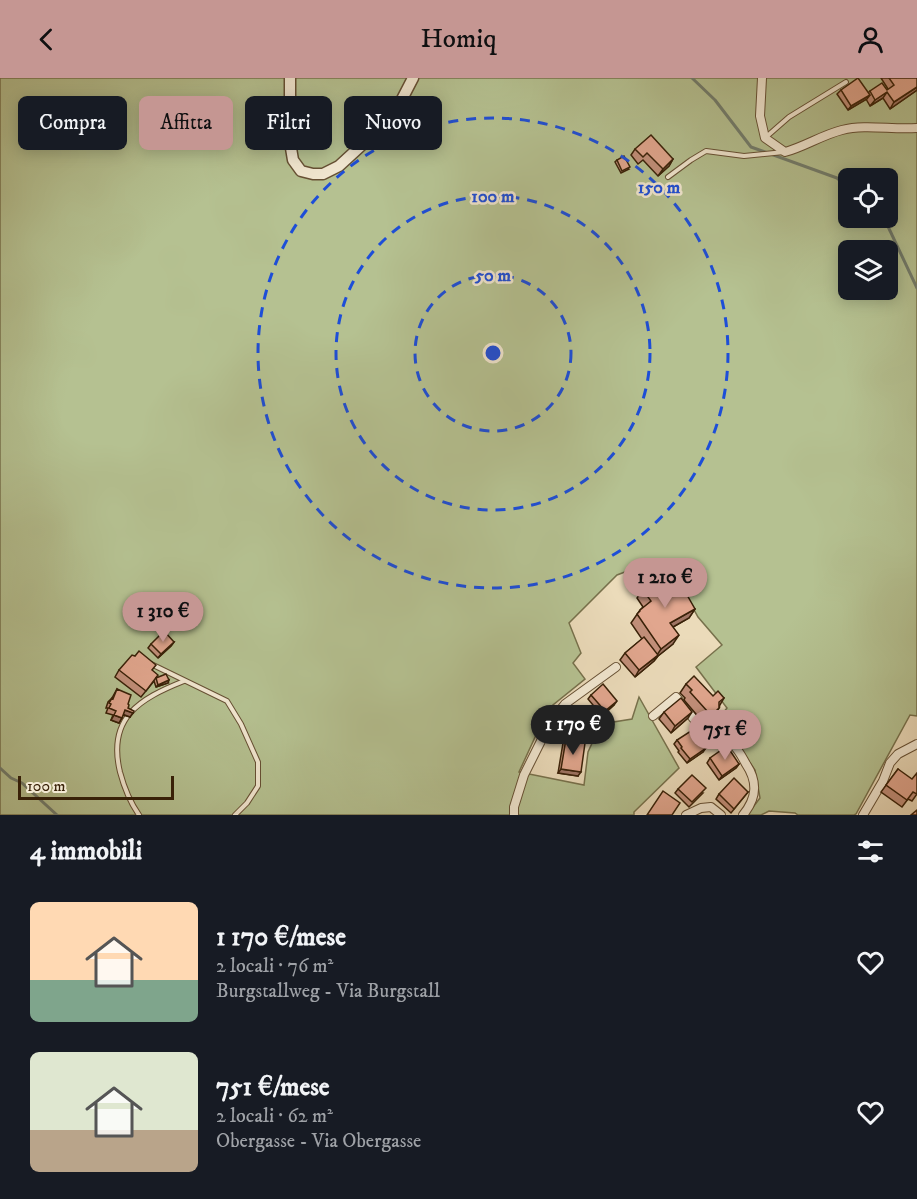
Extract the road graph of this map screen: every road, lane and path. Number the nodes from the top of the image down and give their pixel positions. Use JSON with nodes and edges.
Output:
{"nodes":[{"id":1,"x":290,"y":78,"type":"edge"},
{"id":2,"x":413,"y":78,"type":"edge"},
{"id":3,"x":762,"y":78,"type":"edge"},
{"id":4,"x":846,"y":82,"type":"dead end"},
{"id":5,"x":917,"y":128,"type":"edge"},
{"id":6,"x":765,"y":138,"type":"junction"},
{"id":7,"x":784,"y":152,"type":"junction"},
{"id":8,"x":668,"y":177,"type":"dead end"},
{"id":9,"x":145,"y":660,"type":"edge"},
{"id":10,"x":616,"y":667,"type":"dead end"},
{"id":11,"x":185,"y":681,"type":"junction"},
{"id":12,"x":653,"y":716,"type":"dead end"},
{"id":13,"x":917,"y":744,"type":"edge"},
{"id":14,"x":139,"y":815,"type":"edge"},
{"id":15,"x":235,"y":815,"type":"edge"},
{"id":16,"x":514,"y":815,"type":"edge"},
{"id":17,"x":686,"y":815,"type":"edge"},
{"id":18,"x":721,"y":815,"type":"edge"},
{"id":19,"x":743,"y":815,"type":"edge"},
{"id":20,"x":863,"y":815,"type":"edge"}],
"edges":[{"from":1,"to":2,"type":"street"},
{"from":3,"to":6,"type":"street"},
{"from":4,"to":6,"type":"lane"},
{"from":5,"to":7,"type":"street"},
{"from":6,"to":7,"type":"street"},
{"from":7,"to":8,"type":"lane"},
{"from":9,"to":11,"type":"lane"},
{"from":10,"to":16,"type":"street"},
{"from":11,"to":14,"type":"lane"},
{"from":11,"to":15,"type":"lane"},
{"from":12,"to":19,"type":"street"},
{"from":13,"to":20,"type":"street"},
{"from":17,"to":18,"type":"street"}]}
